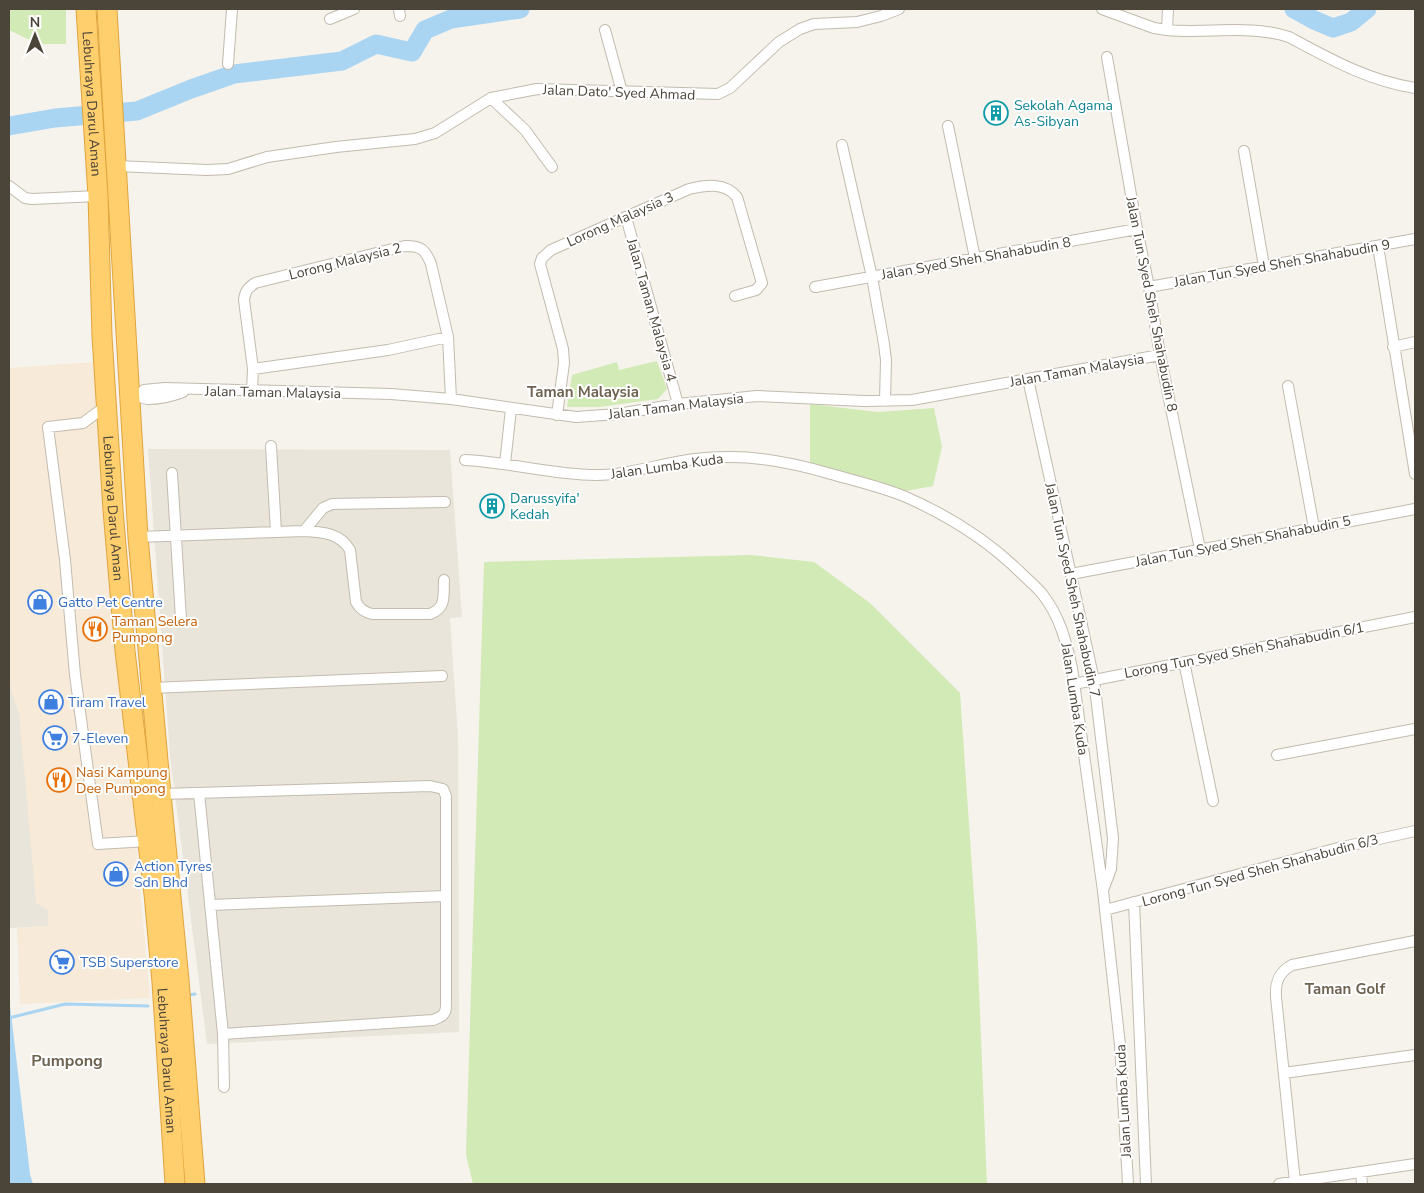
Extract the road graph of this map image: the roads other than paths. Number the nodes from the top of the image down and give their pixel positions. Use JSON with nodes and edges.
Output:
{"nodes":[{"id":1,"x":86,"y":9,"type":"edge"},
{"id":2,"x":107,"y":9,"type":"edge"},
{"id":3,"x":232,"y":9,"type":"edge"},
{"id":4,"x":354,"y":9,"type":"edge"},
{"id":5,"x":899,"y":9,"type":"edge"},
{"id":6,"x":1102,"y":9,"type":"edge"},
{"id":7,"x":1168,"y":9,"type":"edge"},
{"id":8,"x":330,"y":19,"type":"dead end"},
{"id":9,"x":605,"y":30,"type":"dead end"},
{"id":10,"x":1167,"y":30,"type":"junction"},
{"id":11,"x":1107,"y":57,"type":"dead end"},
{"id":12,"x":228,"y":64,"type":"dead end"},
{"id":13,"x":1415,"y":88,"type":"edge"},
{"id":14,"x":622,"y":92,"type":"junction"},
{"id":15,"x":491,"y":98,"type":"junction"},
{"id":16,"x":948,"y":126,"type":"dead end"},
{"id":17,"x":842,"y":145,"type":"dead end"},
{"id":18,"x":1244,"y":151,"type":"dead end"},
{"id":19,"x":117,"y":166,"type":"junction"},
{"id":20,"x":552,"y":168,"type":"dead end"},
{"id":21,"x":9,"y":186,"type":"edge"},
{"id":22,"x":98,"y":196,"type":"junction"},
{"id":23,"x":626,"y":217,"type":"junction"},
{"id":24,"x":1137,"y":229,"type":"junction"},
{"id":25,"x":1415,"y":239,"type":"edge"},
{"id":26,"x":1378,"y":246,"type":"junction"},
{"id":27,"x":975,"y":258,"type":"junction"},
{"id":28,"x":1264,"y":266,"type":"junction"},
{"id":29,"x":872,"y":277,"type":"junction"},
{"id":30,"x":814,"y":287,"type":"dead end"},
{"id":31,"x":1149,"y":287,"type":"junction"},
{"id":32,"x":735,"y":296,"type":"dead end"},
{"id":33,"x":102,"y":336,"type":"junction"},
{"id":34,"x":448,"y":337,"type":"junction"},
{"id":35,"x":1415,"y":342,"type":"edge"},
{"id":36,"x":1393,"y":347,"type":"junction"},
{"id":37,"x":1160,"y":356,"type":"junction"},
{"id":38,"x":253,"y":369,"type":"junction"},
{"id":39,"x":1028,"y":379,"type":"junction"},
{"id":40,"x":1288,"y":386,"type":"dead end"},
{"id":41,"x":252,"y":391,"type":"junction"},
{"id":42,"x":131,"y":395,"type":"junction"},
{"id":43,"x":451,"y":400,"type":"junction"},
{"id":44,"x":885,"y":401,"type":"junction"},
{"id":45,"x":678,"y":404,"type":"junction"},
{"id":46,"x":107,"y":405,"type":"junction"},
{"id":47,"x":512,"y":409,"type":"junction"},
{"id":48,"x":556,"y":415,"type":"junction"},
{"id":49,"x":271,"y":446,"type":"dead end"},
{"id":50,"x":465,"y":460,"type":"dead end"},
{"id":51,"x":110,"y":462,"type":"junction"},
{"id":52,"x":505,"y":464,"type":"junction"},
{"id":53,"x":172,"y":473,"type":"dead end"},
{"id":54,"x":1415,"y":474,"type":"edge"},
{"id":55,"x":445,"y":502,"type":"dead end"},
{"id":56,"x":1415,"y":509,"type":"edge"},
{"id":57,"x":1314,"y":528,"type":"junction"},
{"id":58,"x":304,"y":531,"type":"junction"},
{"id":59,"x":276,"y":532,"type":"junction"},
{"id":60,"x":176,"y":536,"type":"junction"},
{"id":61,"x":138,"y":537,"type":"junction"},
{"id":62,"x":1200,"y":549,"type":"junction"},
{"id":63,"x":1071,"y":574,"type":"junction"},
{"id":64,"x":444,"y":580,"type":"dead end"},
{"id":65,"x":1415,"y":617,"type":"edge"},
{"id":66,"x":181,"y":619,"type":"dead end"},
{"id":67,"x":1184,"y":662,"type":"junction"},
{"id":68,"x":442,"y":676,"type":"dead end"},
{"id":69,"x":1094,"y":680,"type":"junction"},
{"id":70,"x":1074,"y":684,"type":"junction"},
{"id":71,"x":151,"y":688,"type":"junction"},
{"id":72,"x":1415,"y":729,"type":"edge"},
{"id":73,"x":1277,"y":755,"type":"dead end"},
{"id":74,"x":199,"y":793,"type":"junction"},
{"id":75,"x":161,"y":794,"type":"junction"},
{"id":76,"x":1213,"y":801,"type":"dead end"},
{"id":77,"x":1415,"y":831,"type":"edge"},
{"id":78,"x":148,"y":841,"type":"junction"},
{"id":79,"x":1103,"y":891,"type":"junction"},
{"id":80,"x":445,"y":896,"type":"junction"},
{"id":81,"x":1134,"y":902,"type":"junction"},
{"id":82,"x":210,"y":905,"type":"junction"},
{"id":83,"x":1105,"y":910,"type":"junction"},
{"id":84,"x":1415,"y":941,"type":"edge"},
{"id":85,"x":223,"y":1034,"type":"junction"},
{"id":86,"x":1415,"y":1055,"type":"edge"},
{"id":87,"x":1284,"y":1072,"type":"junction"},
{"id":88,"x":224,"y":1087,"type":"dead end"},
{"id":89,"x":1415,"y":1164,"type":"edge"},
{"id":90,"x":1361,"y":1172,"type":"junction"},
{"id":91,"x":1295,"y":1182,"type":"junction"},
{"id":92,"x":175,"y":1184,"type":"edge"},
{"id":93,"x":195,"y":1184,"type":"edge"},
{"id":94,"x":1128,"y":1184,"type":"edge"},
{"id":95,"x":1146,"y":1184,"type":"edge"},
{"id":96,"x":1279,"y":1184,"type":"edge"},
{"id":97,"x":1362,"y":1184,"type":"edge"}],
"edges":[{"from":1,"to":22,"type":"highway","name":"Lebuhraya Darul Aman"},
{"from":2,"to":19,"type":"highway","name":"Lebuhraya Darul Aman"},
{"from":3,"to":12,"type":"street"},
{"from":4,"to":8,"type":"street"},
{"from":5,"to":14,"type":"street","name":"Jalan Dato' Syed Ahmad"},
{"from":6,"to":10,"type":"street"},
{"from":7,"to":10,"type":"street"},
{"from":9,"to":14,"type":"street"},
{"from":10,"to":13,"type":"street"},
{"from":11,"to":24,"type":"street","name":"Jalan Tun Syed Sheh Shahabudin 8"},
{"from":14,"to":15,"type":"street","name":"Jalan Dato' Syed Ahmad"},
{"from":15,"to":19,"type":"street","name":"Jalan Dato' Syed Ahmad"},
{"from":15,"to":20,"type":"street"},
{"from":16,"to":27,"type":"street"},
{"from":17,"to":29,"type":"street"},
{"from":18,"to":28,"type":"street"},
{"from":19,"to":42,"type":"highway","name":"Lebuhraya Darul Aman"},
{"from":21,"to":22,"type":"street"},
{"from":22,"to":33,"type":"highway","name":"Lebuhraya Darul Aman"},
{"from":23,"to":32,"type":"street","name":"Lorong Malaysia 3"},
{"from":23,"to":45,"type":"street","name":"Jalan Taman Malaysia 4"},
{"from":23,"to":48,"type":"street","name":"Lorong Malaysia 3"},
{"from":24,"to":27,"type":"street","name":"Jalan Syed Sheh Shahabudin 8"},
{"from":24,"to":31,"type":"street","name":"Jalan Tun Syed Sheh Shahabudin 8"},
{"from":25,"to":26,"type":"street","name":"Jalan Tun Syed Sheh Shahabudin 9"},
{"from":26,"to":28,"type":"street","name":"Jalan Tun Syed Sheh Shahabudin 9"},
{"from":26,"to":36,"type":"street"},
{"from":27,"to":29,"type":"street","name":"Jalan Syed Sheh Shahabudin 8"},
{"from":28,"to":31,"type":"street","name":"Jalan Tun Syed Sheh Shahabudin 9"},
{"from":29,"to":30,"type":"street","name":"Jalan Syed Sheh Shahabudin 8"},
{"from":29,"to":44,"type":"street"},
{"from":31,"to":37,"type":"street","name":"Jalan Tun Syed Sheh Shahabudin 8"},
{"from":33,"to":42,"type":"highway"},
{"from":33,"to":46,"type":"highway","name":"Lebuhraya Darul Aman"},
{"from":34,"to":38,"type":"street"},
{"from":34,"to":38,"type":"street","name":"Lorong Malaysia 2"},
{"from":34,"to":43,"type":"street","name":"Lorong Malaysia 2"},
{"from":35,"to":36,"type":"street"},
{"from":36,"to":54,"type":"street"},
{"from":37,"to":39,"type":"street","name":"Jalan Taman Malaysia"},
{"from":37,"to":62,"type":"street","name":"Jalan Tun Syed Sheh Shahabudin 8"},
{"from":38,"to":41,"type":"street","name":"Lorong Malaysia 2"},
{"from":39,"to":44,"type":"street","name":"Jalan Taman Malaysia"},
{"from":39,"to":63,"type":"street","name":"Jalan Tun Syed Sheh Shahabudin 7"},
{"from":40,"to":57,"type":"street"},
{"from":41,"to":42,"type":"street","name":"Jalan Taman Malaysia"},
{"from":41,"to":43,"type":"street","name":"Jalan Taman Malaysia"},
{"from":42,"to":51,"type":"highway"},
{"from":42,"to":61,"type":"highway","name":"Lebuhraya Darul Aman"},
{"from":43,"to":47,"type":"street","name":"Jalan Taman Malaysia"},
{"from":44,"to":45,"type":"street","name":"Jalan Taman Malaysia"},
{"from":45,"to":48,"type":"street","name":"Jalan Taman Malaysia"},
{"from":46,"to":51,"type":"highway","name":"Lebuhraya Darul Aman"},
{"from":46,"to":78,"type":"street"},
{"from":47,"to":48,"type":"street","name":"Jalan Taman Malaysia"},
{"from":47,"to":52,"type":"street"},
{"from":49,"to":59,"type":"street"},
{"from":50,"to":52,"type":"street","name":"Jalan Lumba Kuda"},
{"from":51,"to":78,"type":"highway","name":"Lebuhraya Darul Aman"},
{"from":52,"to":70,"type":"street","name":"Jalan Lumba Kuda"},
{"from":53,"to":60,"type":"street"},
{"from":55,"to":58,"type":"street"},
{"from":56,"to":57,"type":"street","name":"Jalan Tun Syed Sheh Shahabudin 5"},
{"from":57,"to":62,"type":"street","name":"Jalan Tun Syed Sheh Shahabudin 5"},
{"from":58,"to":59,"type":"street"},
{"from":58,"to":64,"type":"street"},
{"from":59,"to":60,"type":"street"},
{"from":60,"to":61,"type":"street"},
{"from":60,"to":66,"type":"street"},
{"from":61,"to":71,"type":"highway","name":"Lebuhraya Darul Aman"},
{"from":62,"to":63,"type":"street","name":"Jalan Tun Syed Sheh Shahabudin 5"},
{"from":63,"to":69,"type":"street","name":"Jalan Tun Syed Sheh Shahabudin 7"},
{"from":65,"to":67,"type":"street","name":"Lorong Tun Syed Sheh Shahabudin 6/1"},
{"from":67,"to":69,"type":"street","name":"Lorong Tun Syed Sheh Shahabudin 6/1"},
{"from":67,"to":76,"type":"street"},
{"from":68,"to":71,"type":"street"},
{"from":69,"to":70,"type":"street","name":"Lorong Tun Syed Sheh Shahabudin 6/1"},
{"from":69,"to":79,"type":"street","name":"Jalan Tun Syed Sheh Shahabudin 7"},
{"from":70,"to":79,"type":"street","name":"Jalan Lumba Kuda"},
{"from":71,"to":75,"type":"highway","name":"Lebuhraya Darul Aman"},
{"from":72,"to":73,"type":"street"},
{"from":74,"to":75,"type":"street"},
{"from":74,"to":80,"type":"street"},
{"from":74,"to":82,"type":"street"},
{"from":75,"to":93,"type":"highway","name":"Lebuhraya Darul Aman"},
{"from":77,"to":81,"type":"street","name":"Lorong Tun Syed Sheh Shahabudin 6/3"},
{"from":78,"to":92,"type":"highway","name":"Lebuhraya Darul Aman"},
{"from":79,"to":83,"type":"street","name":"Jalan Lumba Kuda"},
{"from":80,"to":82,"type":"street"},
{"from":80,"to":85,"type":"street"},
{"from":81,"to":83,"type":"street","name":"Lorong Tun Syed Sheh Shahabudin 6/3"},
{"from":81,"to":95,"type":"street"},
{"from":82,"to":85,"type":"street"},
{"from":83,"to":94,"type":"street","name":"Jalan Lumba Kuda"},
{"from":84,"to":87,"type":"street"},
{"from":85,"to":88,"type":"street"},
{"from":86,"to":87,"type":"street"},
{"from":87,"to":91,"type":"street"},
{"from":89,"to":90,"type":"street"},
{"from":90,"to":91,"type":"street"},
{"from":90,"to":97,"type":"street"},
{"from":91,"to":96,"type":"street"}]}
